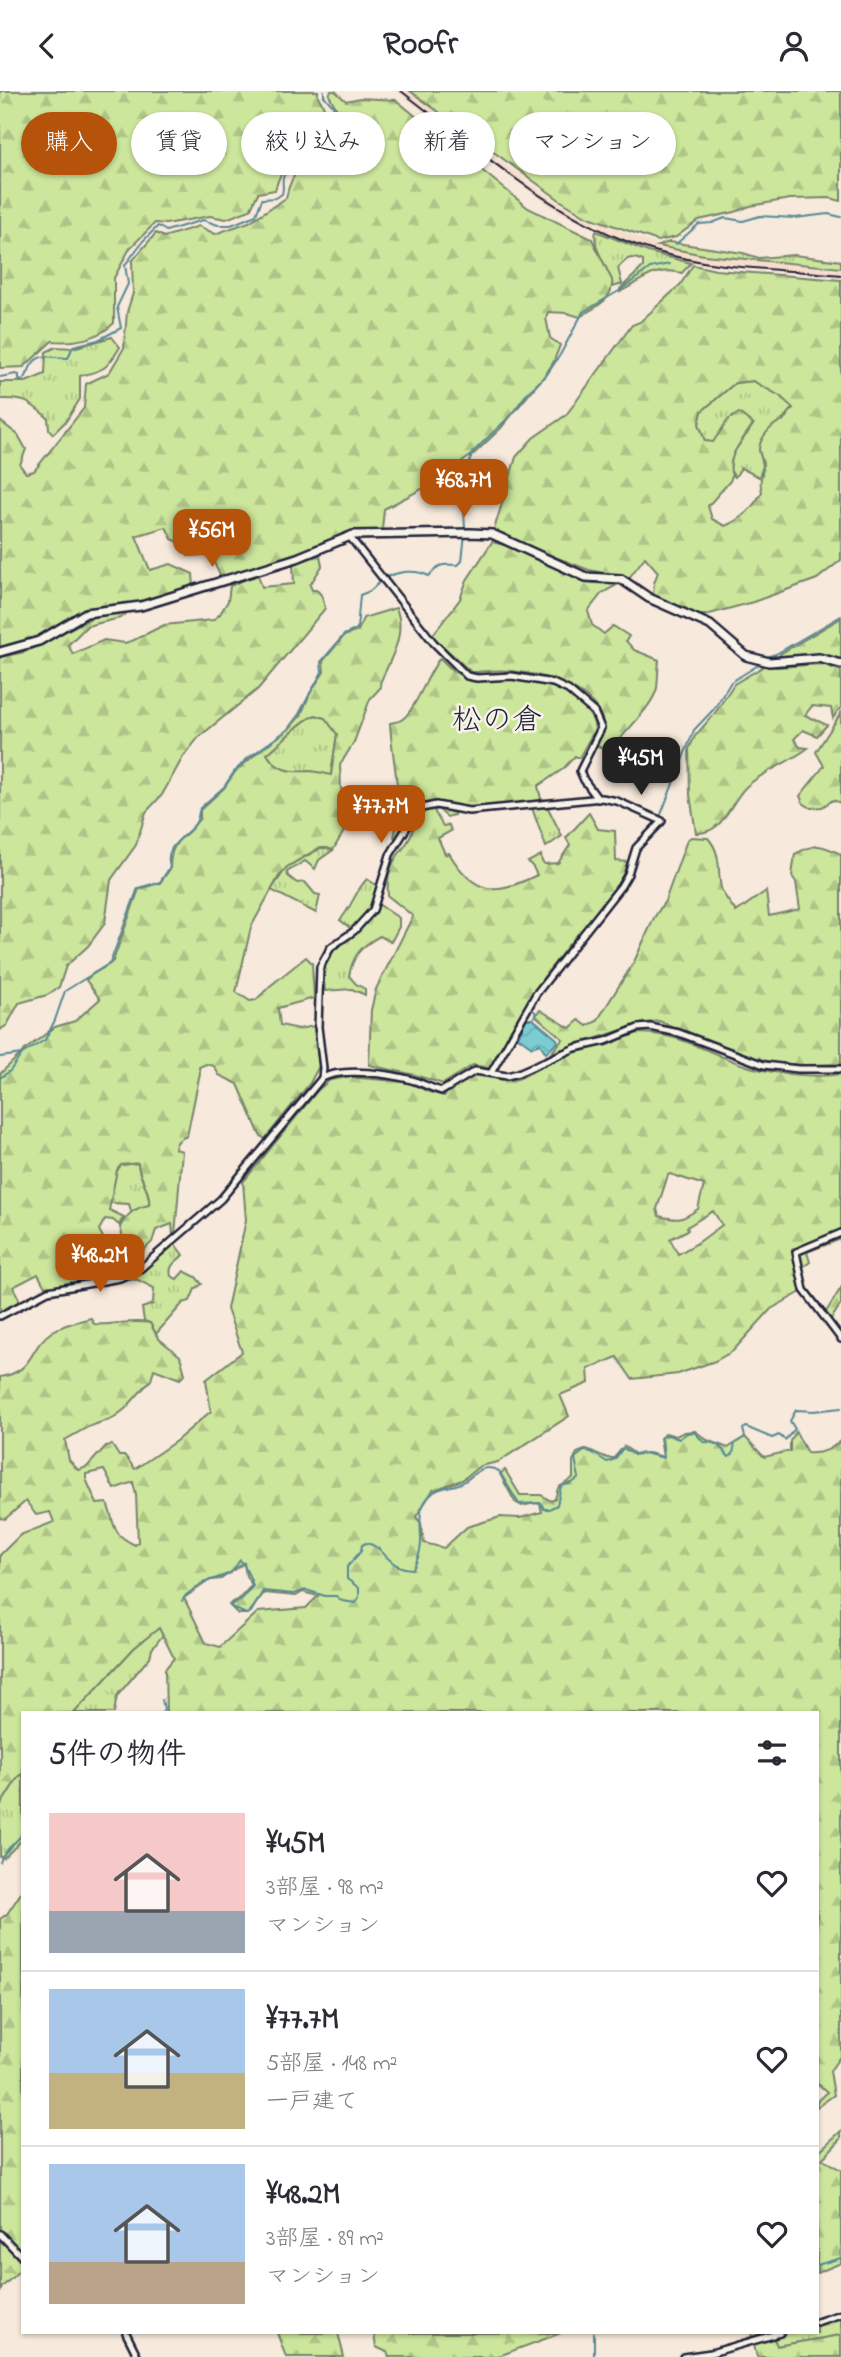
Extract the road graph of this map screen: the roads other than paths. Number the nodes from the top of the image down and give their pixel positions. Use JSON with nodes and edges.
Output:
{"nodes":[{"id":1,"x":349,"y":537,"type":"junction"},
{"id":2,"x":0,"y":652,"type":"edge"},
{"id":3,"x":841,"y":664,"type":"edge"},
{"id":4,"x":598,"y":799,"type":"junction"},
{"id":5,"x":841,"y":1069,"type":"edge"},
{"id":6,"x":491,"y":1073,"type":"junction"},
{"id":7,"x":322,"y":1078,"type":"junction"},
{"id":8,"x":841,"y":1233,"type":"edge"},
{"id":9,"x":0,"y":1316,"type":"edge"},
{"id":10,"x":841,"y":1339,"type":"edge"},
{"id":11,"x":0,"y":2234,"type":"edge"},
{"id":12,"x":21,"y":2256,"type":"edge"},
{"id":13,"x":841,"y":2314,"type":"edge"},
{"id":14,"x":819,"y":2321,"type":"edge"},
{"id":15,"x":126,"y":2334,"type":"edge"},
{"id":16,"x":776,"y":2334,"type":"edge"},
{"id":17,"x":138,"y":2357,"type":"edge"},
{"id":18,"x":683,"y":2357,"type":"edge"}],
"edges":[{"from":1,"to":2,"type":"street"},
{"from":1,"to":3,"type":"street"},
{"from":1,"to":4,"type":"street"},
{"from":4,"to":6,"type":"street"},
{"from":4,"to":7,"type":"street"},
{"from":5,"to":6,"type":"street"},
{"from":6,"to":7,"type":"street"},
{"from":7,"to":9,"type":"street"},
{"from":8,"to":10,"type":"street"},
{"from":11,"to":12,"type":"street"},
{"from":13,"to":14,"type":"street"},
{"from":15,"to":17,"type":"street"},
{"from":16,"to":18,"type":"street"}]}
